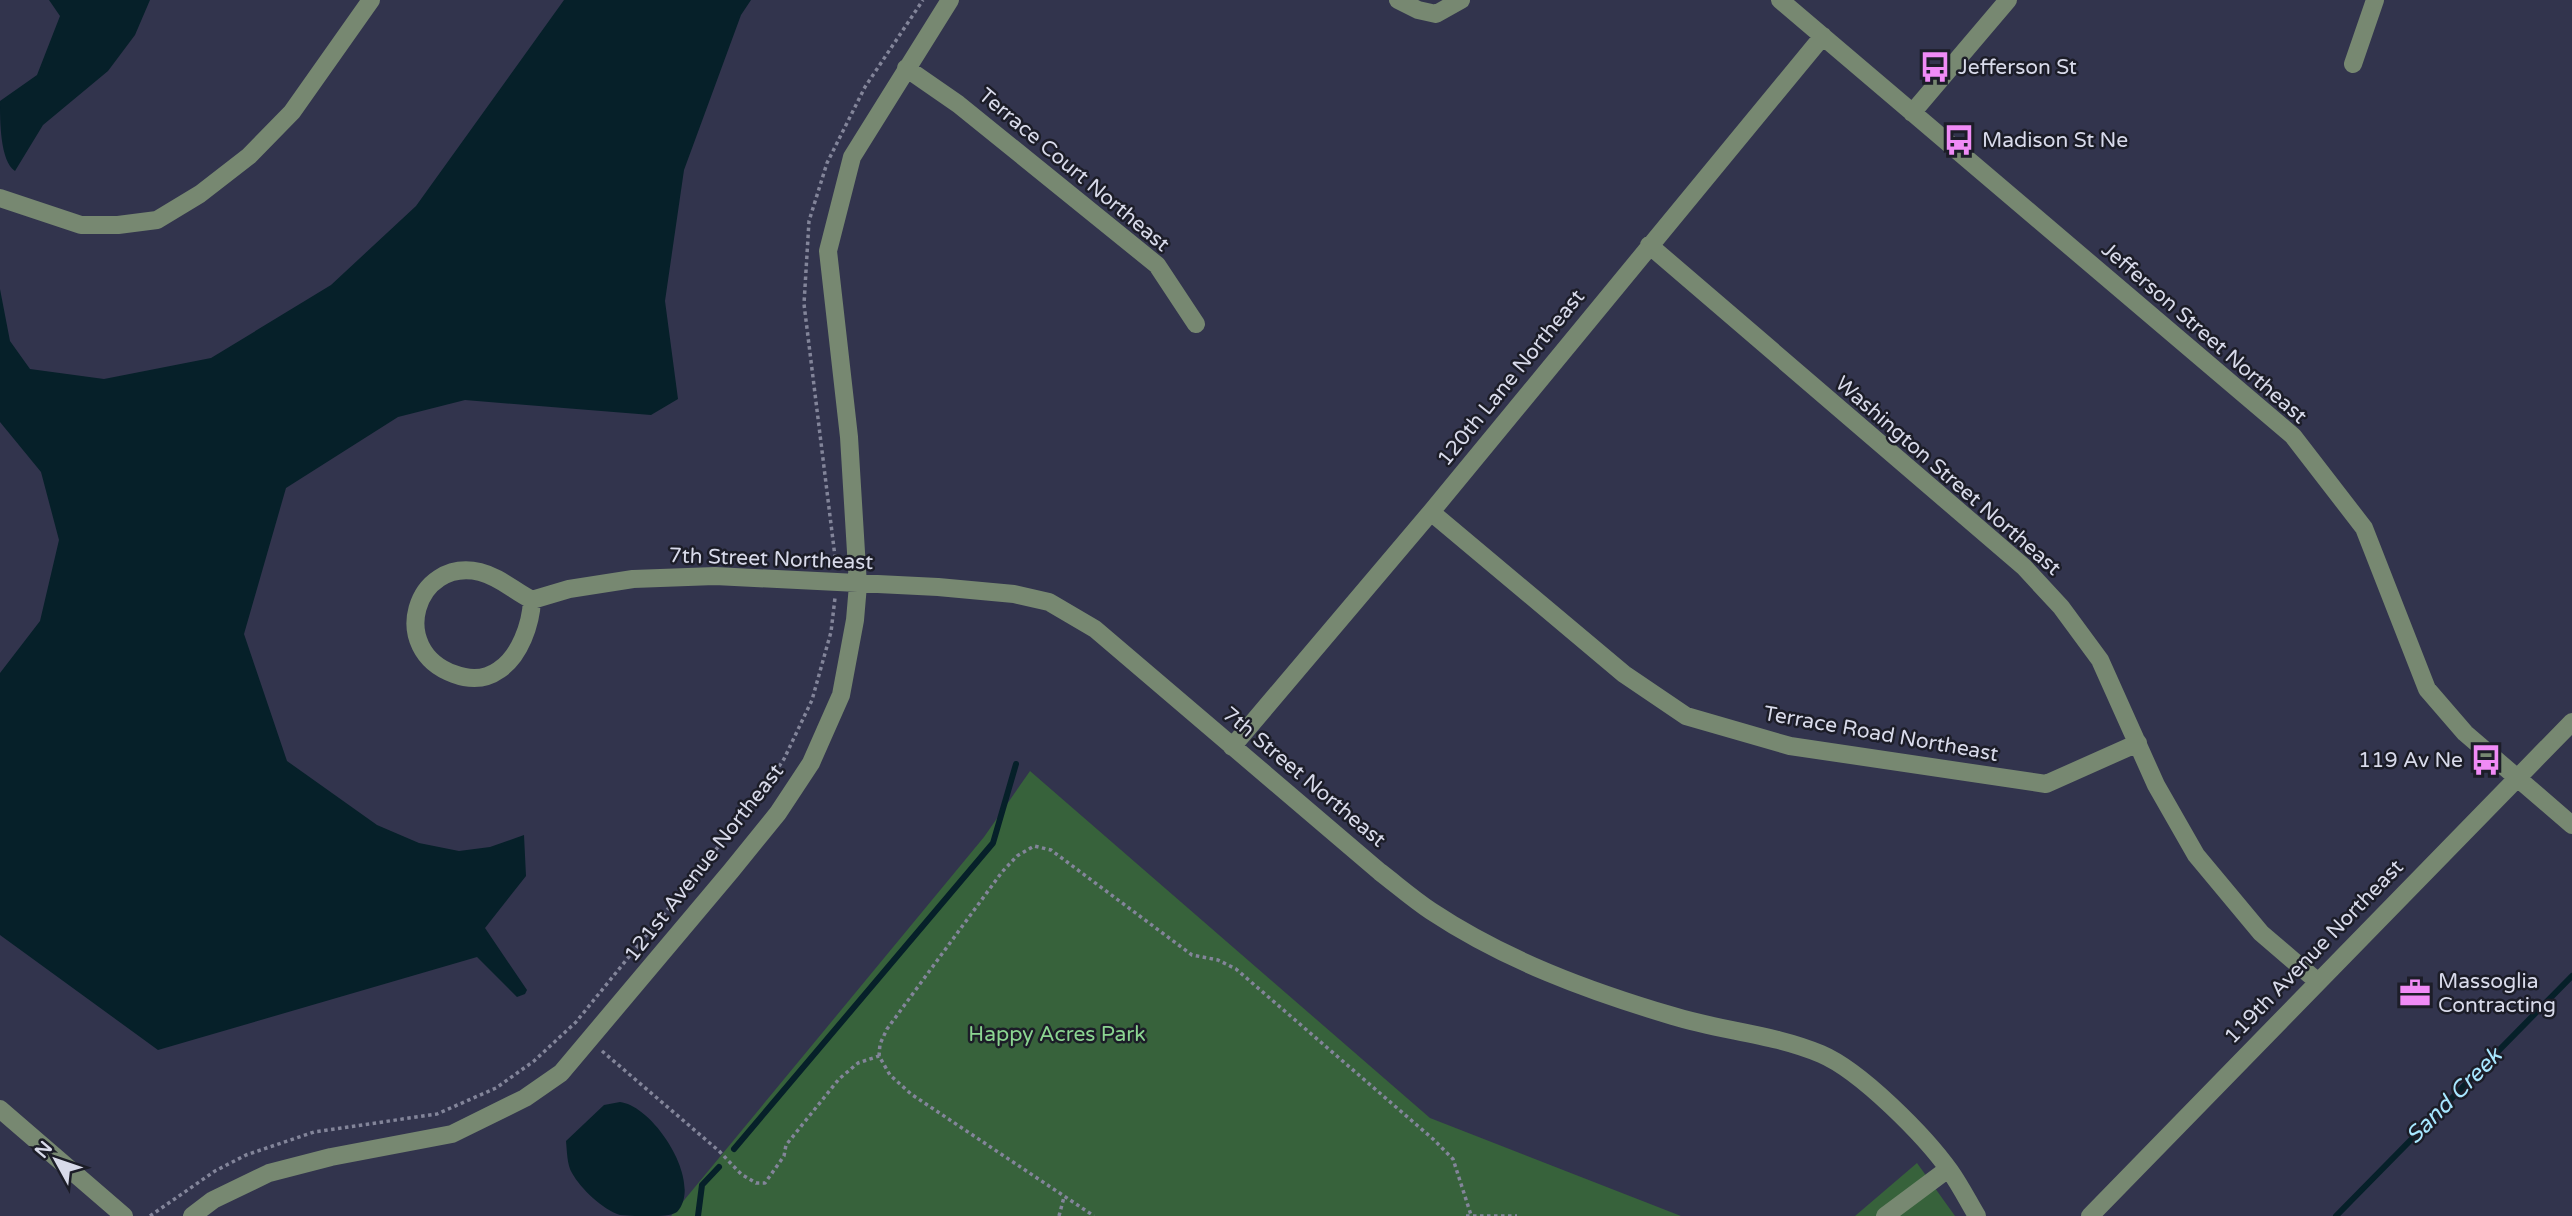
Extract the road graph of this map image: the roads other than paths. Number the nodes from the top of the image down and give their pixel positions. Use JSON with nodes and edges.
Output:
{"nodes":[{"id":1,"x":371,"y":0,"type":"edge"},
{"id":2,"x":950,"y":0,"type":"edge"},
{"id":3,"x":1398,"y":0,"type":"edge"},
{"id":4,"x":1461,"y":0,"type":"edge"},
{"id":5,"x":1780,"y":0,"type":"edge"},
{"id":6,"x":2008,"y":0,"type":"edge"},
{"id":7,"x":2375,"y":0,"type":"edge"},
{"id":8,"x":1823,"y":36,"type":"junction"},
{"id":9,"x":2353,"y":64,"type":"dead end"},
{"id":10,"x":906,"y":68,"type":"junction"},
{"id":11,"x":1912,"y":113,"type":"junction"},
{"id":12,"x":0,"y":198,"type":"edge"},
{"id":13,"x":1649,"y":245,"type":"junction"},
{"id":14,"x":1196,"y":324,"type":"dead end"},
{"id":15,"x":1430,"y":512,"type":"junction"},
{"id":16,"x":858,"y":585,"type":"junction"},
{"id":17,"x":532,"y":600,"type":"junction"},
{"id":18,"x":2572,"y":722,"type":"edge"},
{"id":19,"x":2138,"y":743,"type":"junction"},
{"id":20,"x":1232,"y":747,"type":"junction"},
{"id":21,"x":2517,"y":778,"type":"junction"},
{"id":22,"x":2572,"y":825,"type":"edge"},
{"id":23,"x":2317,"y":981,"type":"junction"},
{"id":24,"x":0,"y":1109,"type":"edge"},
{"id":25,"x":1948,"y":1168,"type":"junction"},
{"id":26,"x":124,"y":1216,"type":"edge"},
{"id":27,"x":192,"y":1216,"type":"edge"},
{"id":28,"x":1885,"y":1216,"type":"edge"},
{"id":29,"x":1978,"y":1216,"type":"edge"},
{"id":30,"x":2090,"y":1216,"type":"edge"}],
"edges":[{"from":1,"to":12,"type":"street"},
{"from":2,"to":10,"type":"street","name":"121st Avenue Northeast"},
{"from":3,"to":4,"type":"street"},
{"from":5,"to":8,"type":"street","name":"Jefferson Street Northeast"},
{"from":6,"to":11,"type":"street"},
{"from":7,"to":9,"type":"street"},
{"from":8,"to":11,"type":"street","name":"Jefferson Street Northeast"},
{"from":8,"to":13,"type":"street","name":"120th Lane Northeast"},
{"from":10,"to":14,"type":"street","name":"Terrace Court Northeast"},
{"from":10,"to":16,"type":"street","name":"121st Avenue Northeast"},
{"from":11,"to":21,"type":"street","name":"Jefferson Street Northeast"},
{"from":13,"to":15,"type":"street","name":"120th Lane Northeast"},
{"from":13,"to":19,"type":"street","name":"Washington Street Northeast"},
{"from":15,"to":19,"type":"street","name":"Terrace Road Northeast"},
{"from":15,"to":20,"type":"street","name":"120th Lane Northeast"},
{"from":16,"to":17,"type":"street","name":"7th Street Northeast"},
{"from":16,"to":20,"type":"street","name":"7th Street Northeast"},
{"from":16,"to":27,"type":"street","name":"121st Avenue Northeast"},
{"from":17,"to":17,"type":"street"},
{"from":18,"to":21,"type":"street","name":"119th Avenue Northeast"},
{"from":19,"to":23,"type":"street","name":"Washington Street Northeast"},
{"from":20,"to":25,"type":"street","name":"7th Street Northeast"},
{"from":21,"to":22,"type":"street","name":"Jefferson Street Northeast"},
{"from":21,"to":23,"type":"street","name":"119th Avenue Northeast"},
{"from":23,"to":30,"type":"street","name":"119th Avenue Northeast"},
{"from":24,"to":26,"type":"street"},
{"from":25,"to":28,"type":"street"},
{"from":25,"to":29,"type":"street","name":"7th Street Northeast"}]}
